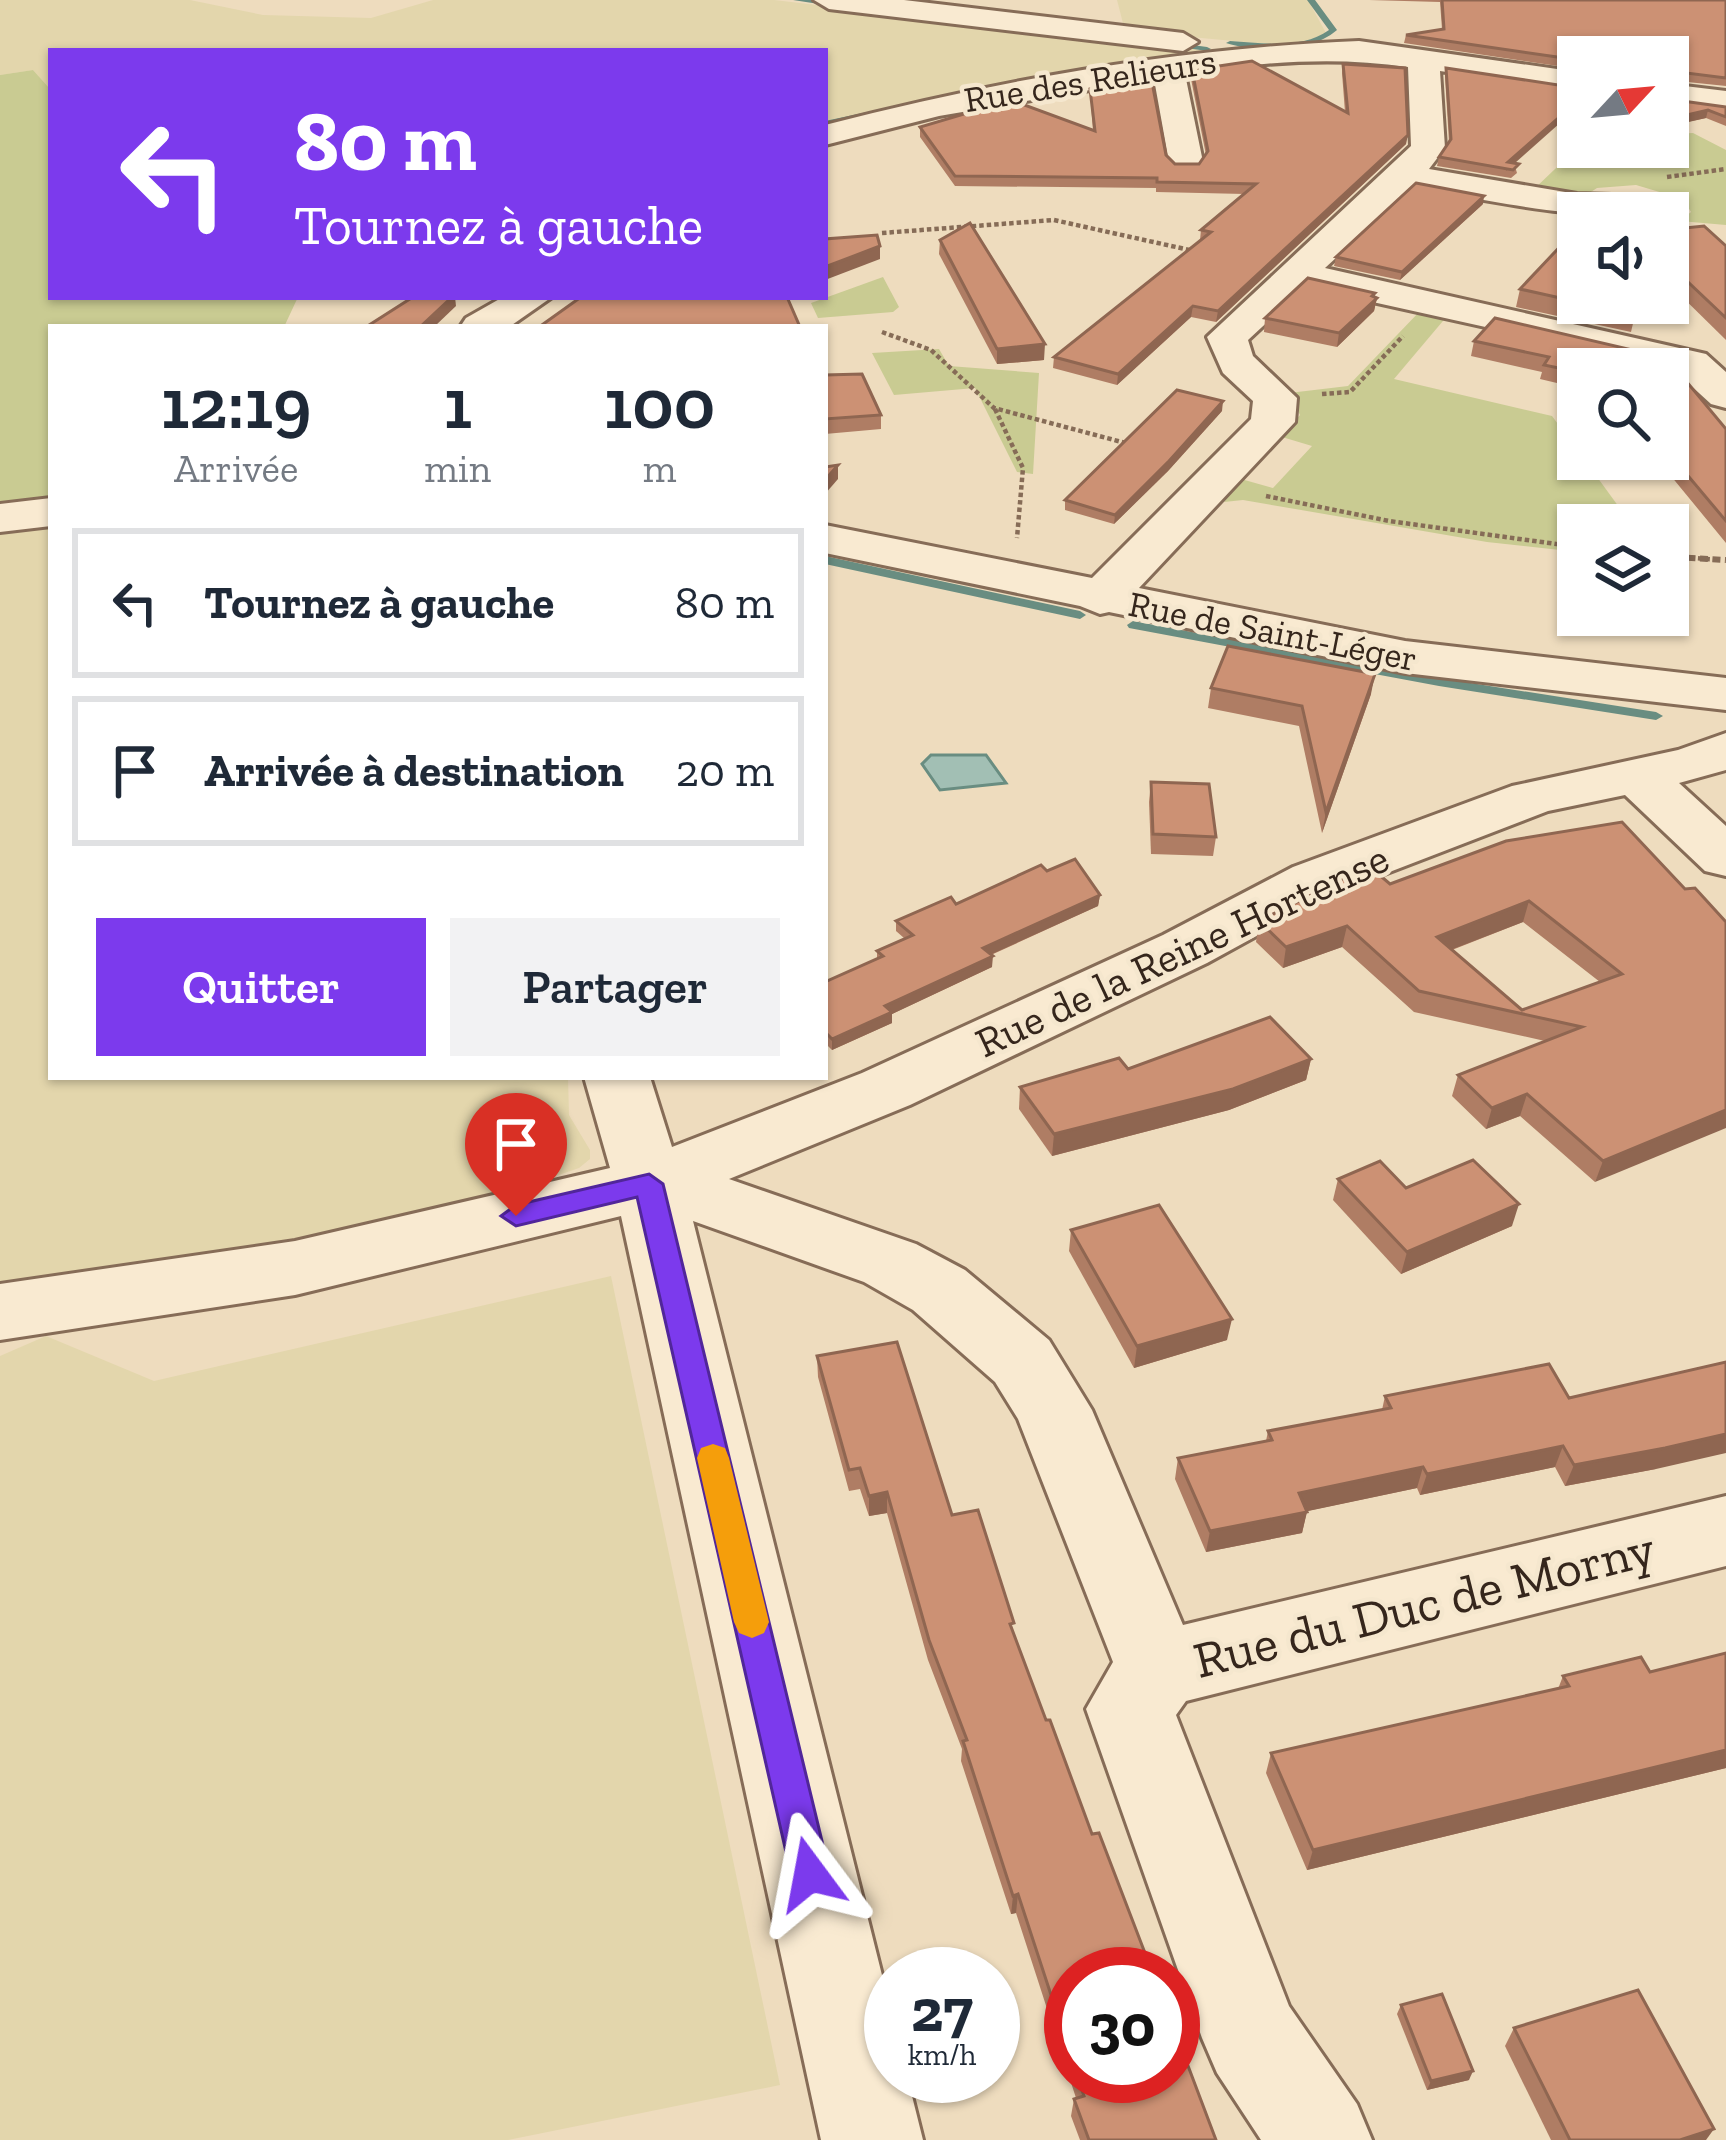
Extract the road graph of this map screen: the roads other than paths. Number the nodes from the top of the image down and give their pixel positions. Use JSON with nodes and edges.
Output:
{"nodes":[{"id":1,"x":830,"y":0,"type":"edge"},
{"id":2,"x":1244,"y":55,"type":"junction"},
{"id":3,"x":1424,"y":63,"type":"junction"},
{"id":4,"x":1168,"y":67,"type":"junction"},
{"id":5,"x":1557,"y":79,"type":"edge"},
{"id":6,"x":1689,"y":97,"type":"edge"},
{"id":7,"x":1726,"y":101,"type":"edge"},
{"id":8,"x":828,"y":134,"type":"edge"},
{"id":9,"x":1186,"y":162,"type":"edge"},
{"id":10,"x":1404,"y":175,"type":"junction"},
{"id":11,"x":1557,"y":202,"type":"edge"},
{"id":12,"x":1295,"y":273,"type":"junction"},
{"id":13,"x":527,"y":300,"type":"edge"},
{"id":14,"x":485,"y":324,"type":"edge"},
{"id":15,"x":1726,"y":395,"type":"edge"},
{"id":16,"x":48,"y":512,"type":"edge"},
{"id":17,"x":0,"y":518,"type":"edge"},
{"id":18,"x":828,"y":540,"type":"edge"},
{"id":19,"x":1100,"y":598,"type":"junction"},
{"id":20,"x":1726,"y":694,"type":"edge"},
{"id":21,"x":1726,"y":749,"type":"edge"},
{"id":22,"x":1637,"y":775,"type":"junction"},
{"id":23,"x":1726,"y":858,"type":"edge"},
{"id":24,"x":618,"y":1080,"type":"edge"},
{"id":25,"x":649,"y":1184,"type":"junction"},
{"id":26,"x":0,"y":1312,"type":"edge"},
{"id":27,"x":1726,"y":1531,"type":"edge"},
{"id":28,"x":1159,"y":1669,"type":"junction"},
{"id":29,"x":872,"y":2140,"type":"edge"},
{"id":30,"x":1322,"y":2140,"type":"edge"}],
"edges":[{"from":1,"to":2,"type":"street"},
{"from":2,"to":3,"type":"street","name":"Rue des Relieurs"},
{"from":2,"to":4,"type":"street","name":"Rue des Relieurs"},
{"from":3,"to":5,"type":"street","name":"Rue des Relieurs"},
{"from":3,"to":10,"type":"street"},
{"from":4,"to":8,"type":"street","name":"Rue des Relieurs"},
{"from":4,"to":9,"type":"street"},
{"from":6,"to":7,"type":"street"},
{"from":10,"to":11,"type":"street"},
{"from":10,"to":12,"type":"street"},
{"from":12,"to":15,"type":"street"},
{"from":12,"to":19,"type":"street"},
{"from":13,"to":14,"type":"street"},
{"from":16,"to":17,"type":"street"},
{"from":18,"to":19,"type":"street","name":"Rue de Saint-Léger"},
{"from":19,"to":20,"type":"street","name":"Rue de Saint-Léger"},
{"from":21,"to":22,"type":"street","name":"Rue de la Reine Hortense"},
{"from":22,"to":23,"type":"street"},
{"from":22,"to":25,"type":"street","name":"Rue de la Reine Hortense"},
{"from":24,"to":25,"type":"street"},
{"from":25,"to":26,"type":"street","name":"Rue de la Reine Hortense"},
{"from":25,"to":28,"type":"street","name":"Rue du Duc de Morny"},
{"from":25,"to":29,"type":"street"},
{"from":27,"to":28,"type":"street","name":"Rue du Duc de Morny"},
{"from":28,"to":30,"type":"street"}]}
